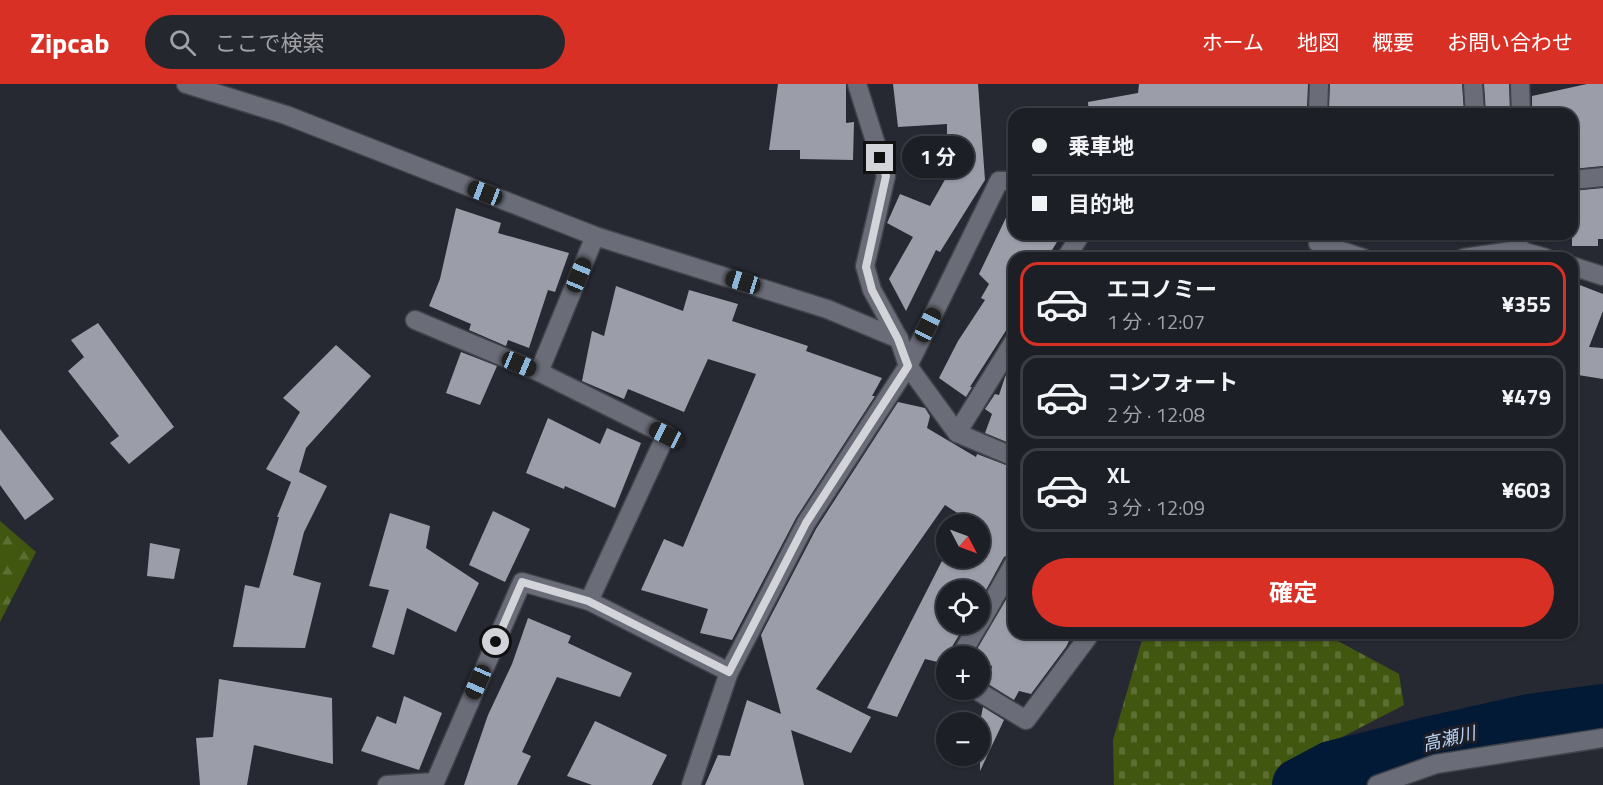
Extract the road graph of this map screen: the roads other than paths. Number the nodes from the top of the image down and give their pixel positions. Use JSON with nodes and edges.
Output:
{"nodes":[{"id":1,"x":186,"y":84,"type":"edge"},
{"id":2,"x":857,"y":84,"type":"edge"},
{"id":3,"x":1319,"y":84,"type":"edge"},
{"id":4,"x":1473,"y":84,"type":"edge"},
{"id":5,"x":1520,"y":84,"type":"edge"},
{"id":6,"x":1318,"y":108,"type":"edge"},
{"id":7,"x":1475,"y":108,"type":"edge"},
{"id":8,"x":1521,"y":108,"type":"edge"},
{"id":9,"x":1603,"y":177,"type":"edge"},
{"id":10,"x":1578,"y":179,"type":"edge"},
{"id":11,"x":1008,"y":181,"type":"edge"},
{"id":12,"x":595,"y":236,"type":"junction"},
{"id":13,"x":1318,"y":240,"type":"edge"},
{"id":14,"x":1519,"y":242,"type":"edge"},
{"id":15,"x":1345,"y":252,"type":"edge"},
{"id":16,"x":1485,"y":252,"type":"edge"},
{"id":17,"x":1536,"y":252,"type":"edge"},
{"id":18,"x":1578,"y":268,"type":"edge"},
{"id":19,"x":1603,"y":276,"type":"edge"},
{"id":20,"x":415,"y":320,"type":"dead end"},
{"id":21,"x":898,"y":339,"type":"junction"},
{"id":22,"x":1008,"y":351,"type":"edge"},
{"id":23,"x":908,"y":366,"type":"junction"},
{"id":24,"x":539,"y":372,"type":"junction"},
{"id":25,"x":957,"y":433,"type":"junction"},
{"id":26,"x":1008,"y":454,"type":"edge"},
{"id":27,"x":1008,"y":572,"type":"edge"},
{"id":28,"x":588,"y":601,"type":"junction"},
{"id":29,"x":990,"y":604,"type":"edge"},
{"id":30,"x":1087,"y":639,"type":"edge"},
{"id":31,"x":729,"y":672,"type":"junction"},
{"id":32,"x":990,"y":698,"type":"edge"},
{"id":33,"x":1603,"y":738,"type":"edge"},
{"id":34,"x":387,"y":785,"type":"edge"},
{"id":35,"x":691,"y":785,"type":"edge"},
{"id":36,"x":1377,"y":785,"type":"edge"}],
"edges":[{"from":1,"to":12,"type":"street"},
{"from":2,"to":21,"type":"street"},
{"from":3,"to":6,"type":"street"},
{"from":4,"to":7,"type":"street"},
{"from":5,"to":8,"type":"street"},
{"from":9,"to":10,"type":"street"},
{"from":11,"to":23,"type":"street"},
{"from":12,"to":21,"type":"street"},
{"from":12,"to":24,"type":"street"},
{"from":13,"to":15,"type":"street"},
{"from":14,"to":16,"type":"street"},
{"from":14,"to":17,"type":"street"},
{"from":18,"to":19,"type":"street"},
{"from":20,"to":24,"type":"street"},
{"from":21,"to":23,"type":"street"},
{"from":22,"to":25,"type":"street"},
{"from":23,"to":25,"type":"street"},
{"from":23,"to":31,"type":"street"},
{"from":24,"to":28,"type":"street"},
{"from":25,"to":26,"type":"street"},
{"from":27,"to":29,"type":"street"},
{"from":28,"to":31,"type":"street"},
{"from":28,"to":34,"type":"street"},
{"from":30,"to":32,"type":"street"},
{"from":31,"to":35,"type":"street"},
{"from":33,"to":36,"type":"street"}]}
